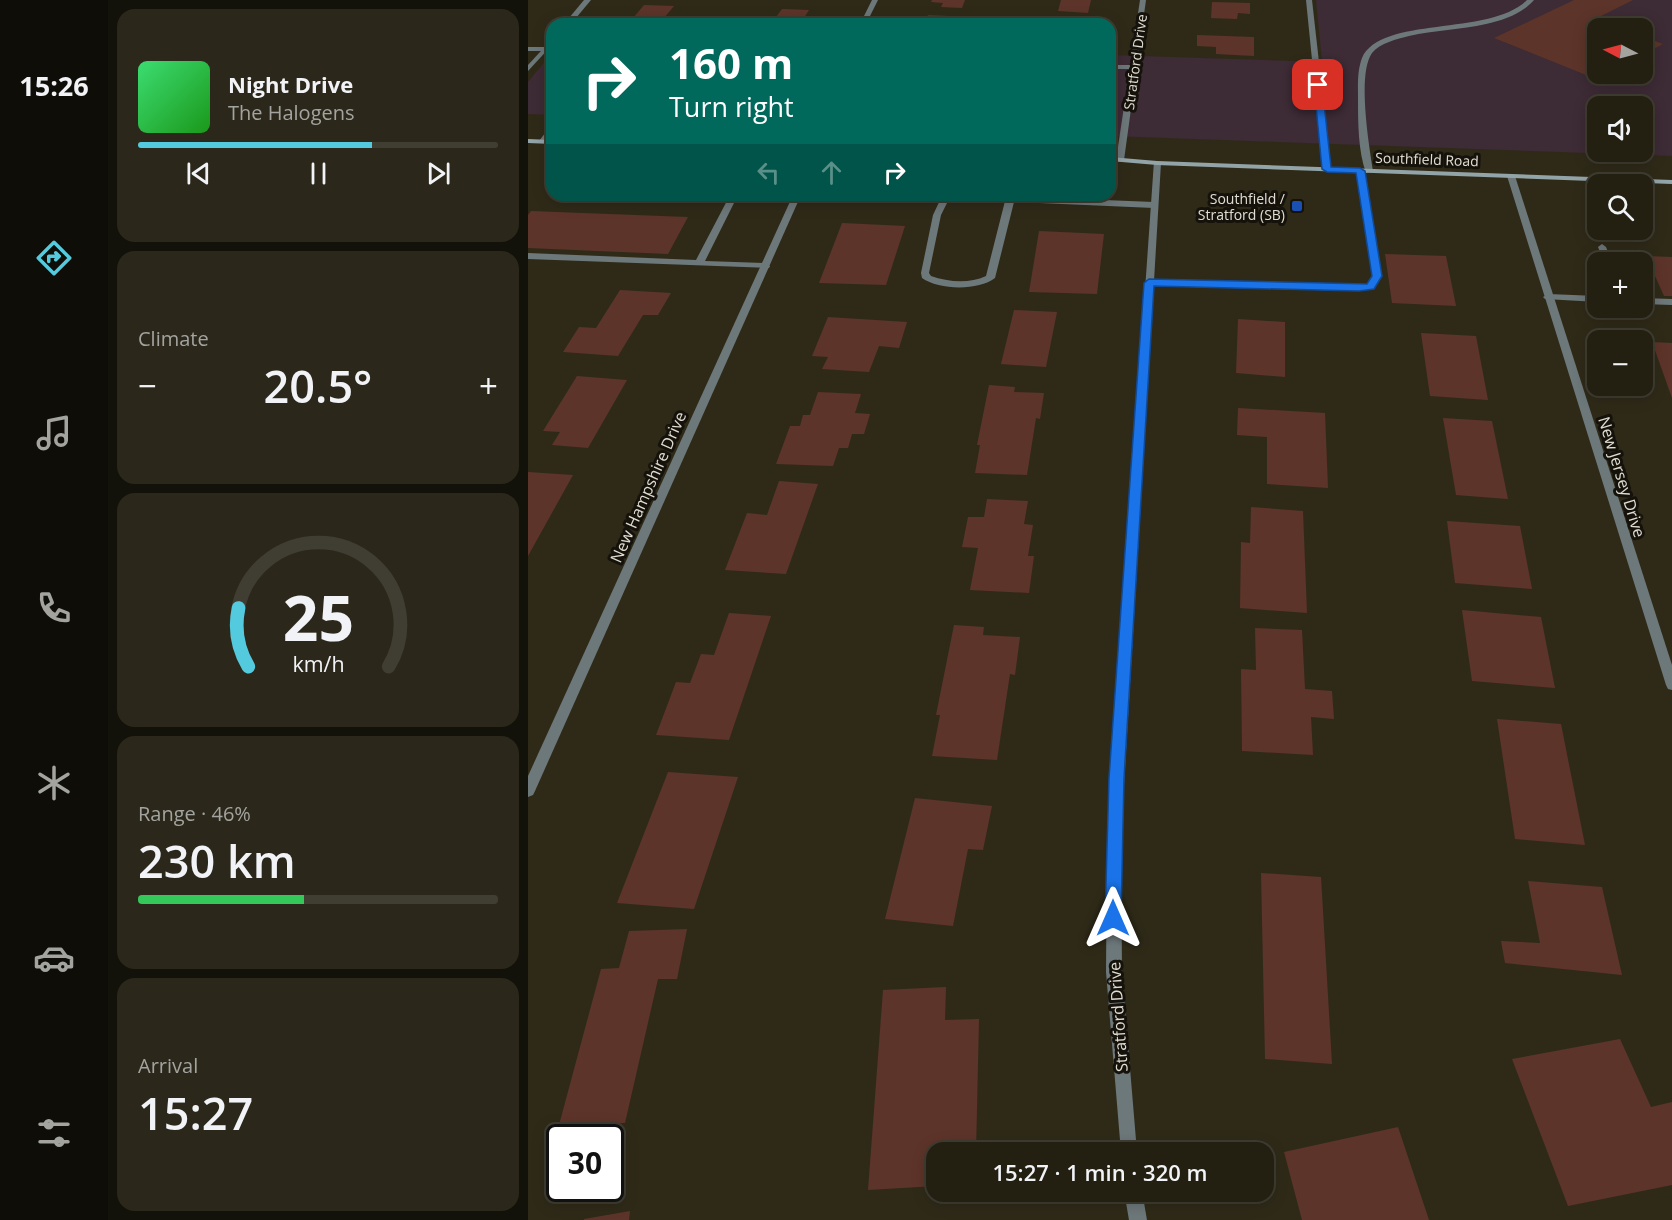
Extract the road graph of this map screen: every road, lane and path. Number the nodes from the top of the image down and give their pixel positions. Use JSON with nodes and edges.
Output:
{"nodes":[{"id":1,"x":588,"y":0,"type":"edge"},
{"id":2,"x":875,"y":0,"type":"edge"},
{"id":3,"x":1143,"y":0,"type":"edge"},
{"id":4,"x":1309,"y":0,"type":"edge"},
{"id":5,"x":1531,"y":0,"type":"edge"},
{"id":6,"x":572,"y":18,"type":"edge"},
{"id":7,"x":866,"y":18,"type":"edge"},
{"id":8,"x":546,"y":46,"type":"edge"},
{"id":9,"x":546,"y":48,"type":"edge"},
{"id":10,"x":528,"y":49,"type":"edge"},
{"id":11,"x":1116,"y":67,"type":"edge"},
{"id":12,"x":1135,"y":67,"type":"junction"},
{"id":13,"x":528,"y":69,"type":"edge"},
{"id":14,"x":528,"y":141,"type":"edge"},
{"id":15,"x":546,"y":141,"type":"edge"},
{"id":16,"x":1116,"y":160,"type":"edge"},
{"id":17,"x":1120,"y":160,"type":"junction"},
{"id":18,"x":1157,"y":163,"type":"junction"},
{"id":19,"x":1327,"y":169,"type":"junction"},
{"id":20,"x":1365,"y":171,"type":"junction"},
{"id":21,"x":1511,"y":176,"type":"junction"},
{"id":22,"x":1672,"y":182,"type":"edge"},
{"id":23,"x":731,"y":201,"type":"edge"},
{"id":24,"x":794,"y":201,"type":"edge"},
{"id":25,"x":943,"y":201,"type":"edge"},
{"id":26,"x":1009,"y":201,"type":"edge"},
{"id":27,"x":1058,"y":201,"type":"edge"},
{"id":28,"x":1154,"y":205,"type":"junction"},
{"id":29,"x":1602,"y":248,"type":"dead end"},
{"id":30,"x":1604,"y":252,"type":"edge"},
{"id":31,"x":528,"y":256,"type":"edge"},
{"id":32,"x":699,"y":264,"type":"junction"},
{"id":33,"x":766,"y":266,"type":"junction"},
{"id":34,"x":1149,"y":283,"type":"junction"},
{"id":35,"x":1548,"y":297,"type":"junction"},
{"id":36,"x":1587,"y":299,"type":"edge"},
{"id":37,"x":1653,"y":301,"type":"edge"},
{"id":38,"x":1672,"y":302,"type":"edge"},
{"id":39,"x":1672,"y":685,"type":"edge"},
{"id":40,"x":528,"y":791,"type":"edge"},
{"id":41,"x":1128,"y":1142,"type":"edge"},
{"id":42,"x":1135,"y":1202,"type":"edge"},
{"id":43,"x":1138,"y":1220,"type":"edge"}],
"edges":[{"from":1,"to":6,"type":"street"},
{"from":2,"to":7,"type":"street"},
{"from":3,"to":12,"type":"street","name":"Stratford Drive"},
{"from":4,"to":19,"type":"street"},
{"from":5,"to":20,"type":"street"},
{"from":8,"to":10,"type":"street"},
{"from":9,"to":13,"type":"street"},
{"from":11,"to":12,"type":"street"},
{"from":12,"to":17,"type":"street","name":"Stratford Drive"},
{"from":14,"to":15,"type":"main road"},
{"from":16,"to":17,"type":"main road","name":"Southfield Road"},
{"from":17,"to":18,"type":"main road","name":"Southfield Road"},
{"from":18,"to":19,"type":"main road","name":"Southfield Road"},
{"from":18,"to":28,"type":"street","name":"Stratford Drive"},
{"from":19,"to":20,"type":"main road","name":"Southfield Road"},
{"from":20,"to":21,"type":"main road","name":"Southfield Road"},
{"from":20,"to":34,"type":"street"},
{"from":21,"to":22,"type":"main road","name":"Southfield Road"},
{"from":21,"to":35,"type":"street","name":"New Jersey Drive"},
{"from":23,"to":32,"type":"street"},
{"from":24,"to":33,"type":"street","name":"New Hampshire Drive"},
{"from":25,"to":26,"type":"street"},
{"from":27,"to":28,"type":"street"},
{"from":28,"to":34,"type":"street","name":"Stratford Drive"},
{"from":29,"to":30,"type":"street"},
{"from":31,"to":32,"type":"street"},
{"from":32,"to":33,"type":"street"},
{"from":33,"to":40,"type":"street","name":"New Hampshire Drive"},
{"from":34,"to":41,"type":"street","name":"Stratford Drive"},
{"from":35,"to":36,"type":"street"},
{"from":35,"to":39,"type":"street","name":"New Jersey Drive"},
{"from":37,"to":38,"type":"street"},
{"from":42,"to":43,"type":"street"}]}
